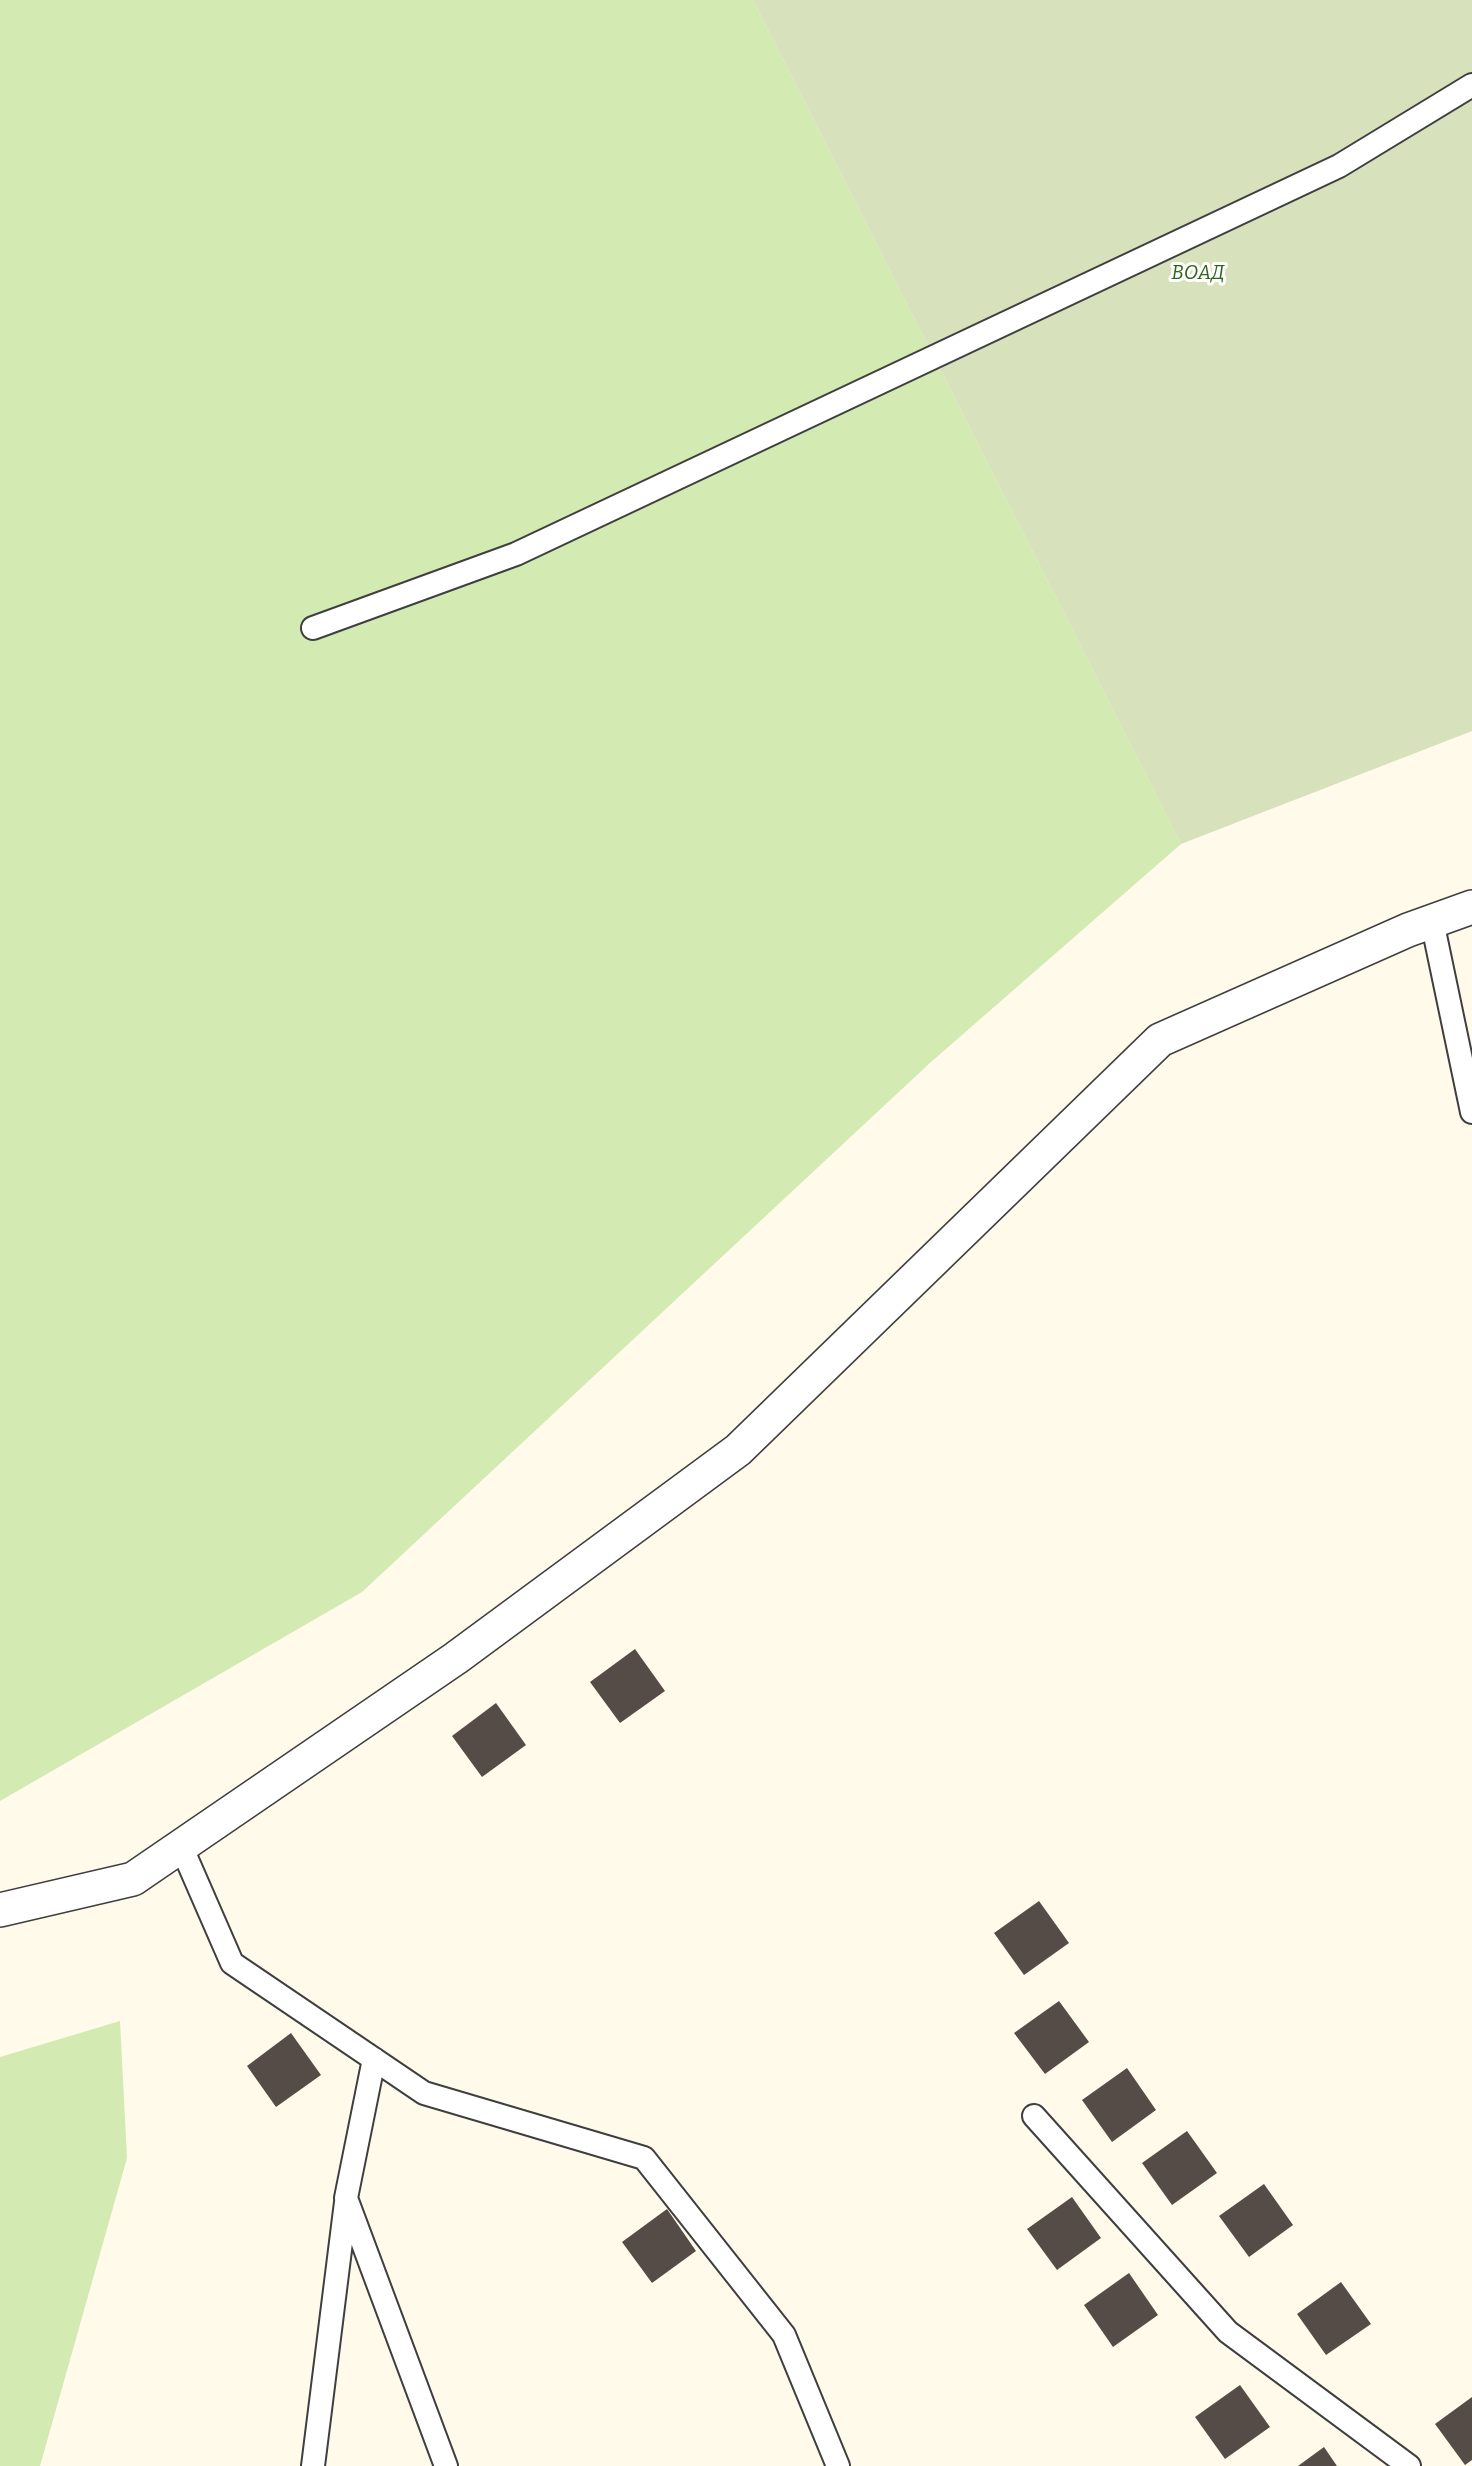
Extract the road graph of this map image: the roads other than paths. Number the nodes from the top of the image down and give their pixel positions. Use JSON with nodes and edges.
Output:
{"nodes":[{"id":1,"x":1472,"y":85,"type":"edge"},
{"id":2,"x":313,"y":628,"type":"dead end"},
{"id":3,"x":1472,"y":907,"type":"edge"},
{"id":4,"x":1432,"y":921,"type":"junction"},
{"id":5,"x":1472,"y":1112,"type":"edge"},
{"id":6,"x":181,"y":1846,"type":"junction"},
{"id":7,"x":0,"y":1910,"type":"edge"},
{"id":8,"x":374,"y":2059,"type":"junction"},
{"id":9,"x":1034,"y":2116,"type":"dead end"},
{"id":10,"x":346,"y":2198,"type":"junction"},
{"id":11,"x":313,"y":2466,"type":"edge"},
{"id":12,"x":446,"y":2466,"type":"edge"},
{"id":13,"x":838,"y":2466,"type":"edge"},
{"id":14,"x":1409,"y":2466,"type":"edge"}],
"edges":[{"from":1,"to":2,"type":"lane"},
{"from":3,"to":4,"type":"street"},
{"from":4,"to":5,"type":"lane"},
{"from":4,"to":6,"type":"street"},
{"from":6,"to":7,"type":"street"},
{"from":6,"to":8,"type":"lane"},
{"from":8,"to":10,"type":"lane"},
{"from":8,"to":13,"type":"lane"},
{"from":9,"to":14,"type":"lane"},
{"from":10,"to":11,"type":"lane"},
{"from":10,"to":12,"type":"lane"}]}
